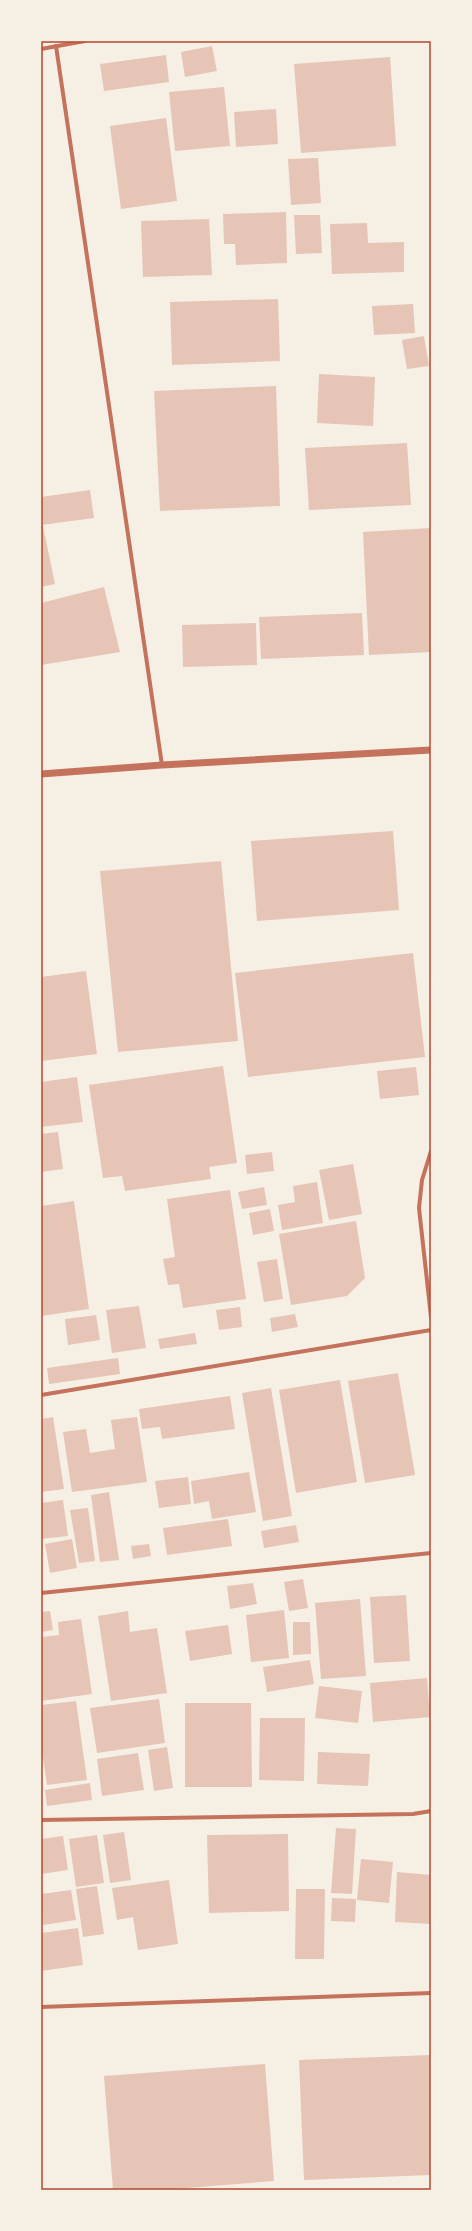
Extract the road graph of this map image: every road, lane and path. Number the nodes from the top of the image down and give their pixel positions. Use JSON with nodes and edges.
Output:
{"nodes":[{"id":1,"x":85,"y":41,"type":"edge"},
{"id":2,"x":56,"y":46,"type":"junction"},
{"id":3,"x":41,"y":49,"type":"edge"},
{"id":4,"x":431,"y":750,"type":"edge"},
{"id":5,"x":162,"y":765,"type":"junction"},
{"id":6,"x":41,"y":774,"type":"edge"},
{"id":7,"x":431,"y":1151,"type":"edge"},
{"id":8,"x":431,"y":1317,"type":"edge"},
{"id":9,"x":431,"y":1330,"type":"edge"},
{"id":10,"x":41,"y":1395,"type":"edge"},
{"id":11,"x":431,"y":1553,"type":"edge"},
{"id":12,"x":41,"y":1593,"type":"edge"},
{"id":13,"x":431,"y":1811,"type":"edge"},
{"id":14,"x":41,"y":1820,"type":"edge"},
{"id":15,"x":431,"y":1993,"type":"edge"},
{"id":16,"x":41,"y":2007,"type":"edge"}],
"edges":[{"from":1,"to":2,"type":"street"},
{"from":2,"to":3,"type":"street"},
{"from":2,"to":5,"type":"street"},
{"from":4,"to":5,"type":"street"},
{"from":5,"to":6,"type":"street"},
{"from":7,"to":8,"type":"street"},
{"from":9,"to":10,"type":"street"},
{"from":11,"to":12,"type":"street"},
{"from":13,"to":14,"type":"street"},
{"from":15,"to":16,"type":"street"}]}
